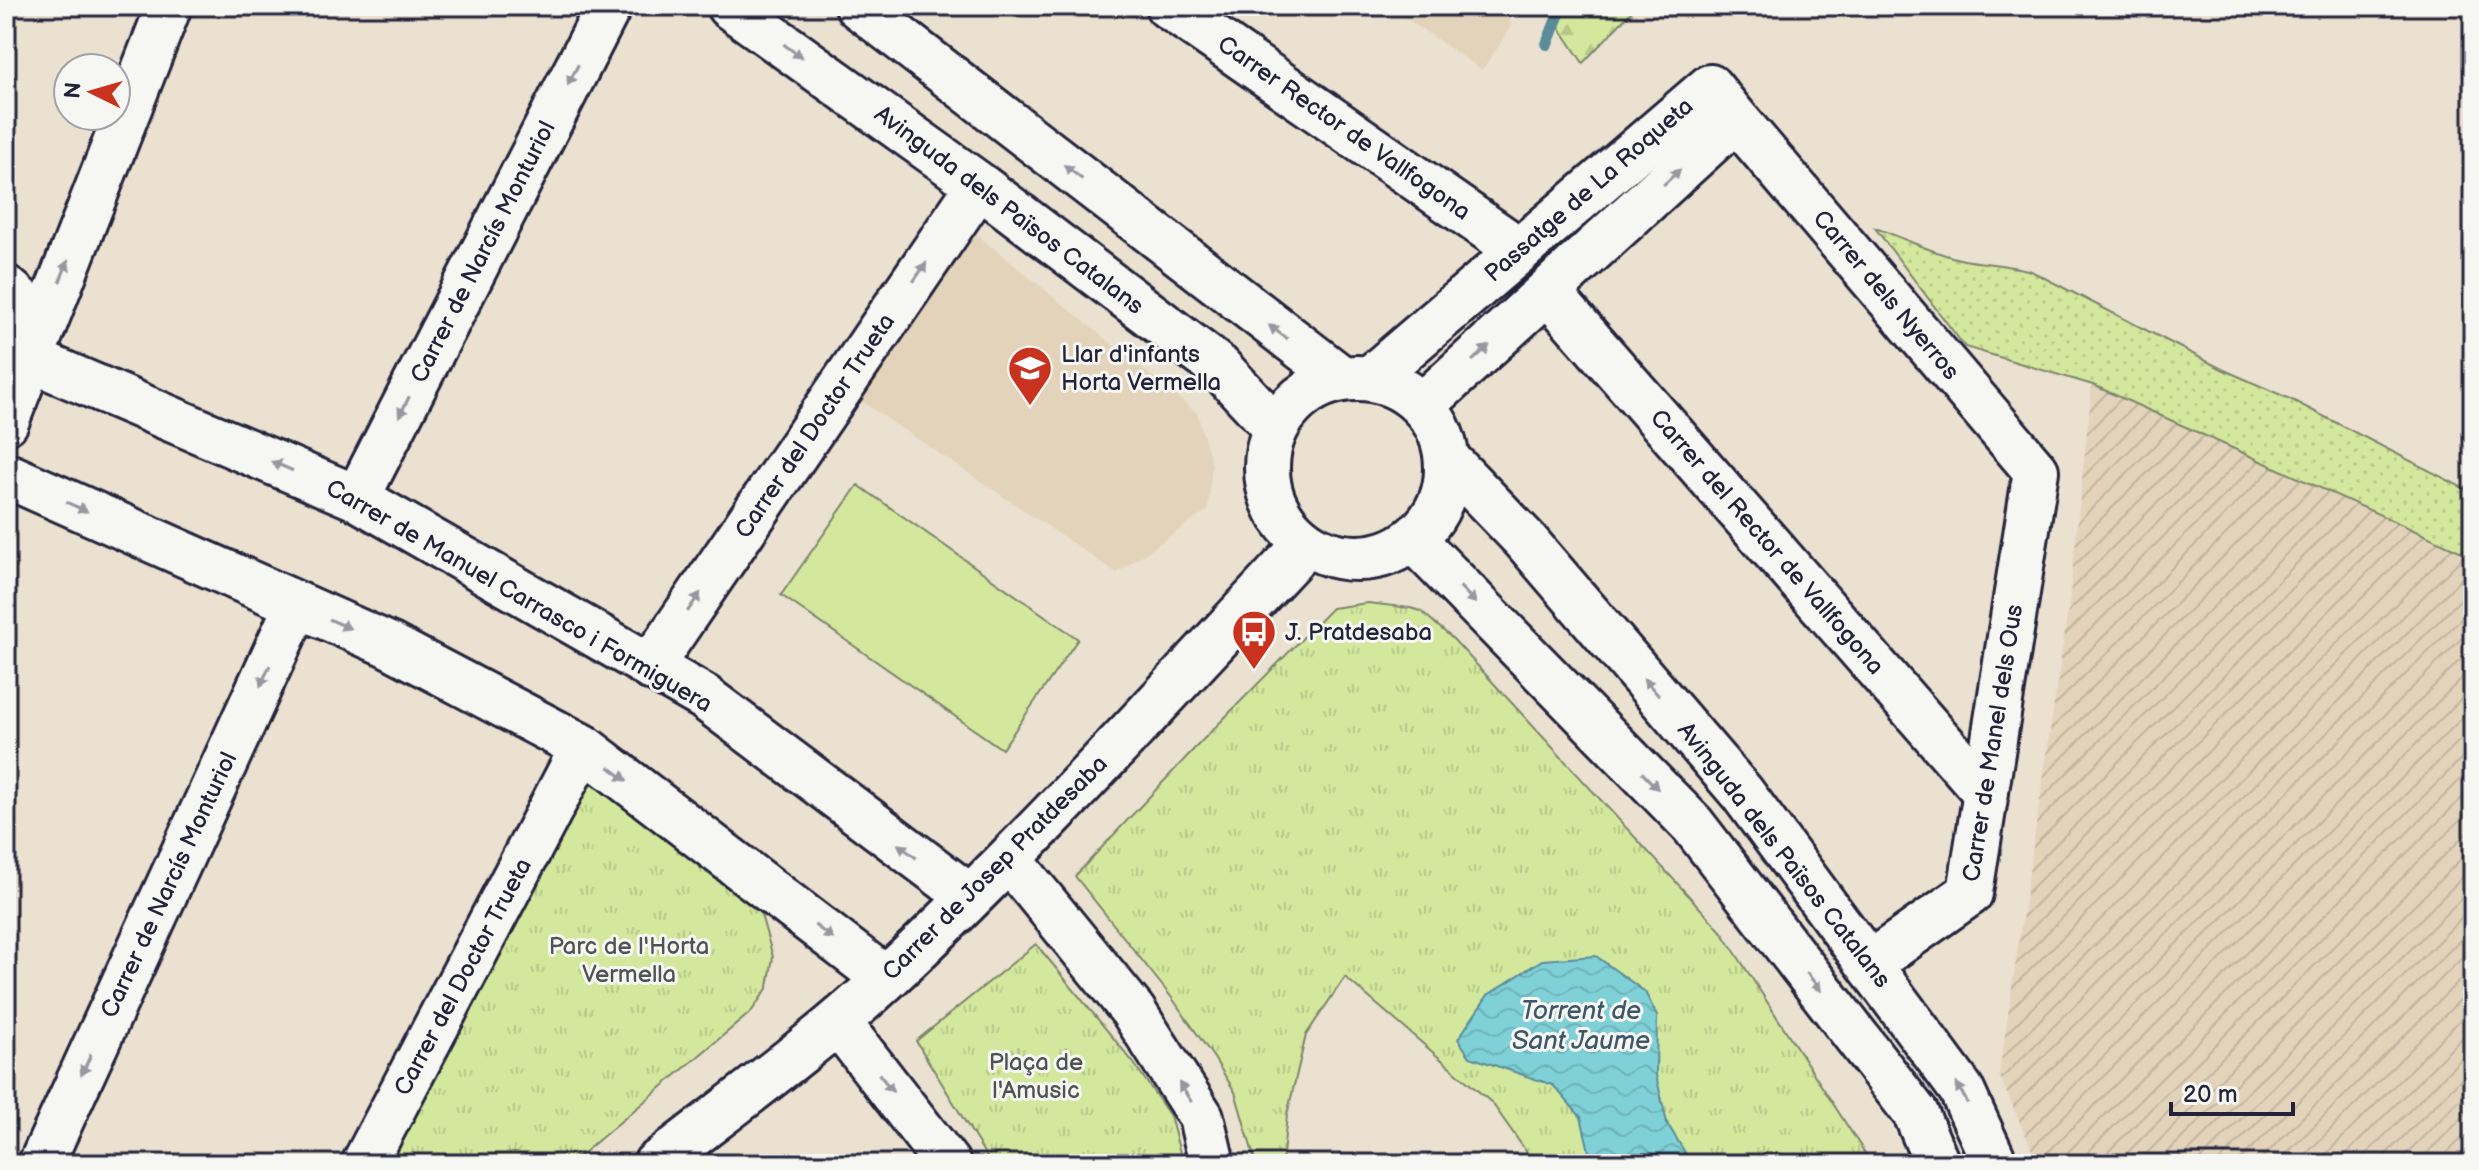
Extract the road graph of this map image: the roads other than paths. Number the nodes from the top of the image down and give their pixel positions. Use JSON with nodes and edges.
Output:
{"nodes":[{"id":1,"x":169,"y":6,"type":"edge"},
{"id":2,"x":609,"y":6,"type":"edge"},
{"id":3,"x":729,"y":6,"type":"edge"},
{"id":4,"x":858,"y":6,"type":"edge"},
{"id":5,"x":1168,"y":6,"type":"edge"},
{"id":6,"x":1736,"y":119,"type":"junction"},
{"id":7,"x":979,"y":185,"type":"junction"},
{"id":8,"x":1519,"y":250,"type":"junction"},
{"id":9,"x":6,"y":288,"type":"edge"},
{"id":10,"x":1548,"y":292,"type":"junction"},
{"id":11,"x":35,"y":346,"type":"junction"},
{"id":12,"x":1356,"y":378,"type":"junction"},
{"id":13,"x":1423,"y":405,"type":"junction"},
{"id":14,"x":6,"y":422,"type":"edge"},
{"id":15,"x":1276,"y":428,"type":"junction"},
{"id":16,"x":1448,"y":460,"type":"junction"},
{"id":17,"x":2036,"y":471,"type":"joint"},
{"id":18,"x":6,"y":475,"type":"edge"},
{"id":19,"x":357,"y":498,"type":"junction"},
{"id":20,"x":1413,"y":539,"type":"junction"},
{"id":21,"x":1307,"y":543,"type":"junction"},
{"id":22,"x":297,"y":605,"type":"junction"},
{"id":23,"x":650,"y":667,"type":"junction"},
{"id":24,"x":583,"y":747,"type":"junction"},
{"id":25,"x":1986,"y":793,"type":"junction"},
{"id":26,"x":1009,"y":859,"type":"junction"},
{"id":27,"x":970,"y":897,"type":"junction"},
{"id":28,"x":1869,"y":964,"type":"junction"},
{"id":29,"x":886,"y":979,"type":"junction"},
{"id":30,"x":838,"y":1022,"type":"junction"},
{"id":31,"x":41,"y":1164,"type":"edge"},
{"id":32,"x":364,"y":1164,"type":"edge"},
{"id":33,"x":656,"y":1164,"type":"edge"},
{"id":34,"x":948,"y":1164,"type":"edge"},
{"id":35,"x":1212,"y":1164,"type":"edge"},
{"id":36,"x":1937,"y":1164,"type":"edge"},
{"id":37,"x":1995,"y":1164,"type":"edge"}],
"edges":[{"from":11,"to":1,"type":"street","one_way":true},
{"from":2,"to":19,"type":"street","name":"Carrer de Narcís Monturiol","one_way":true},
{"from":3,"to":7,"type":"street","name":"Avinguda dels Països Catalans","one_way":true},
{"from":12,"to":4,"type":"street","one_way":true},
{"from":5,"to":8,"type":"street","name":"Carrer Rector de Vallfogona"},
{"from":6,"to":8,"type":"street","name":"Passatge de La Roqueta"},
{"from":10,"to":6,"type":"street","name":"Passatge de La Roqueta","one_way":true},
{"from":6,"to":17,"type":"street","name":"Carrer dels Nyerros"},
{"from":7,"to":15,"type":"street","name":"Avinguda dels Països Catalans"},
{"from":23,"to":7,"type":"street","name":"Carrer del Doctor Trueta","one_way":true},
{"from":8,"to":12,"type":"street","name":"Passatge de La Roqueta"},
{"from":9,"to":11,"type":"street"},
{"from":13,"to":10,"type":"street","name":"Passatge de La Roqueta","one_way":true},
{"from":10,"to":25,"type":"street","name":"Carrer del Rector de Vallfogona"},
{"from":11,"to":14,"type":"street"},
{"from":19,"to":11,"type":"street","name":"Carrer de Manuel Carrasco i Formiguera","one_way":true},
{"from":12,"to":13,"type":"street"},
{"from":12,"to":15,"type":"street"},
{"from":13,"to":16,"type":"street"},
{"from":15,"to":21,"type":"street"},
{"from":16,"to":20,"type":"street"},
{"from":28,"to":16,"type":"street","name":"Avinguda dels Països Catalans","one_way":true},
{"from":17,"to":25,"type":"street","name":"Carrer de Manel dels Ous"},
{"from":18,"to":22,"type":"street","one_way":true},
{"from":19,"to":23,"type":"street","name":"Carrer de Manuel Carrasco i Formiguera"},
{"from":20,"to":21,"type":"street"},
{"from":20,"to":36,"type":"street","one_way":true},
{"from":21,"to":26,"type":"street","name":"Carrer de Josep Pratdesaba"},
{"from":22,"to":24,"type":"street","one_way":true},
{"from":22,"to":31,"type":"street","name":"Carrer de Narcís Monturiol","one_way":true},
{"from":27,"to":23,"type":"street","name":"Carrer de Manuel Carrasco i Formiguera","one_way":true},
{"from":24,"to":29,"type":"street","one_way":true},
{"from":24,"to":32,"type":"street","name":"Carrer del Doctor Trueta"},
{"from":25,"to":28,"type":"street","name":"Carrer de Manel dels Ous"},
{"from":26,"to":27,"type":"street","name":"Carrer de Josep Pratdesaba"},
{"from":35,"to":26,"type":"street","one_way":true},
{"from":27,"to":29,"type":"street","name":"Carrer de Josep Pratdesaba"},
{"from":37,"to":28,"type":"street","name":"Avinguda dels Països Catalans","one_way":true},
{"from":29,"to":30,"type":"street","name":"Carrer de Josep Pratdesaba"},
{"from":30,"to":33,"type":"street","name":"Carrer de Josep Pratdesaba"},
{"from":30,"to":34,"type":"street","one_way":true}]}
